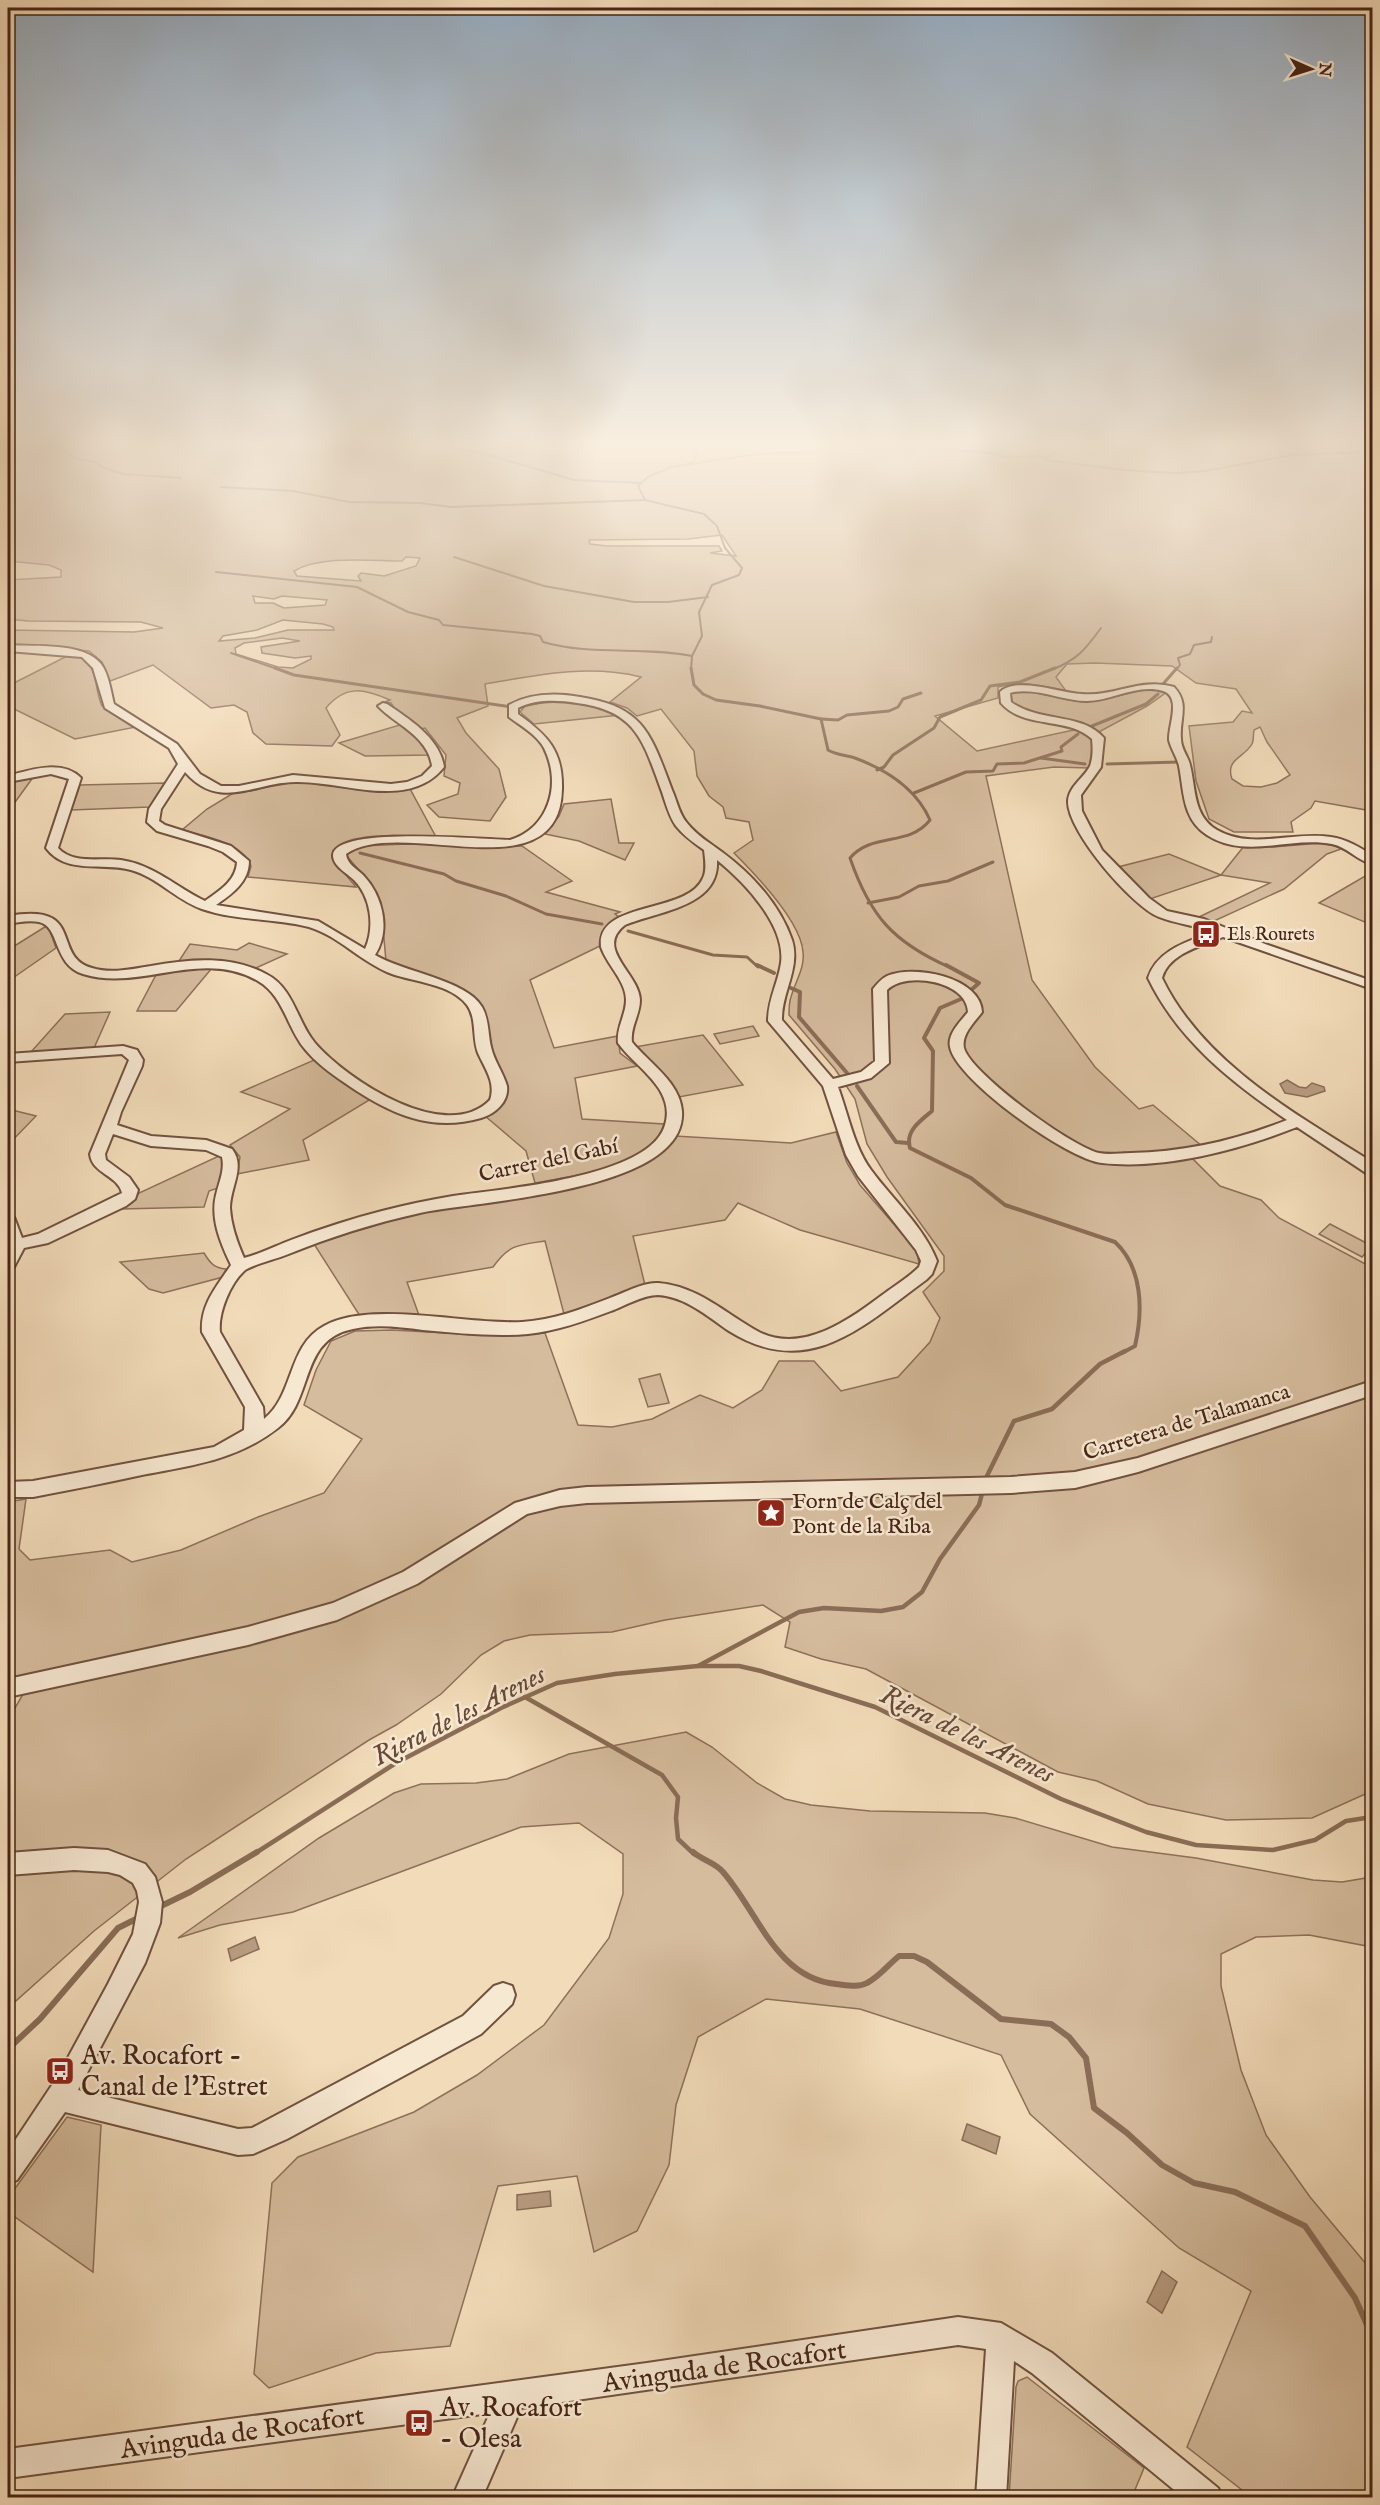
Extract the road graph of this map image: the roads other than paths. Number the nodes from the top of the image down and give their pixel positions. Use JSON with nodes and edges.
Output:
{"nodes":[{"id":1,"x":8,"y":648,"type":"edge"},
{"id":2,"x":383,"y":706,"type":"dead end"},
{"id":3,"x":184,"y":764,"type":"junction"},
{"id":4,"x":8,"y":779,"type":"edge"},
{"id":5,"x":710,"y":849,"type":"junction"},
{"id":6,"x":1372,"y":860,"type":"edge"},
{"id":7,"x":206,"y":906,"type":"junction"},
{"id":8,"x":8,"y":920,"type":"edge"},
{"id":9,"x":1223,"y":932,"type":"junction"},
{"id":10,"x":368,"y":956,"type":"junction"},
{"id":11,"x":1372,"y":985,"type":"edge"},
{"id":12,"x":8,"y":1058,"type":"edge"},
{"id":13,"x":830,"y":1084,"type":"junction"},
{"id":14,"x":1298,"y":1121,"type":"junction"},
{"id":15,"x":109,"y":1128,"type":"junction"},
{"id":16,"x":1372,"y":1169,"type":"edge"},
{"id":17,"x":8,"y":1221,"type":"edge"},
{"id":18,"x":13,"y":1244,"type":"edge"},
{"id":19,"x":8,"y":1263,"type":"edge"},
{"id":20,"x":239,"y":1265,"type":"junction"},
{"id":21,"x":1372,"y":1388,"type":"edge"},
{"id":22,"x":253,"y":1434,"type":"junction"},
{"id":23,"x":8,"y":1490,"type":"edge"},
{"id":24,"x":8,"y":1688,"type":"edge"},
{"id":25,"x":8,"y":1864,"type":"edge"},
{"id":26,"x":503,"y":1995,"type":"dead end"},
{"id":27,"x":59,"y":2098,"type":"junction"},
{"id":28,"x":8,"y":2171,"type":"edge"},
{"id":29,"x":1001,"y":2337,"type":"junction"},
{"id":30,"x":512,"y":2395,"type":"junction"},
{"id":31,"x":8,"y":2464,"type":"edge"},
{"id":32,"x":466,"y":2498,"type":"edge"},
{"id":33,"x":991,"y":2498,"type":"edge"},
{"id":34,"x":1209,"y":2498,"type":"edge"}],
"edges":[{"from":1,"to":3,"type":"street"},
{"from":2,"to":3,"type":"street"},
{"from":3,"to":7,"type":"street"},
{"from":4,"to":7,"type":"street"},
{"from":5,"to":10,"type":"street"},
{"from":5,"to":13,"type":"street"},
{"from":5,"to":20,"type":"street","name":"Carrer del Gabí"},
{"from":6,"to":9,"type":"street"},
{"from":7,"to":10,"type":"street"},
{"from":8,"to":10,"type":"street"},
{"from":9,"to":11,"type":"street"},
{"from":9,"to":14,"type":"street"},
{"from":12,"to":15,"type":"street"},
{"from":13,"to":14,"type":"street"},
{"from":13,"to":22,"type":"street"},
{"from":14,"to":16,"type":"street"},
{"from":15,"to":18,"type":"street"},
{"from":15,"to":20,"type":"street"},
{"from":17,"to":18,"type":"street"},
{"from":18,"to":19,"type":"street"},
{"from":20,"to":22,"type":"street"},
{"from":21,"to":24,"type":"street","name":"Carretera de Talamanca"},
{"from":22,"to":23,"type":"street"},
{"from":25,"to":27,"type":"street"},
{"from":26,"to":27,"type":"street"},
{"from":27,"to":28,"type":"street"},
{"from":29,"to":30,"type":"street","name":"Avinguda de Rocafort"},
{"from":29,"to":33,"type":"street"},
{"from":29,"to":34,"type":"street","name":"Avinguda de Rocafort"},
{"from":30,"to":31,"type":"street","name":"Avinguda de Rocafort"},
{"from":30,"to":32,"type":"street"}]}
